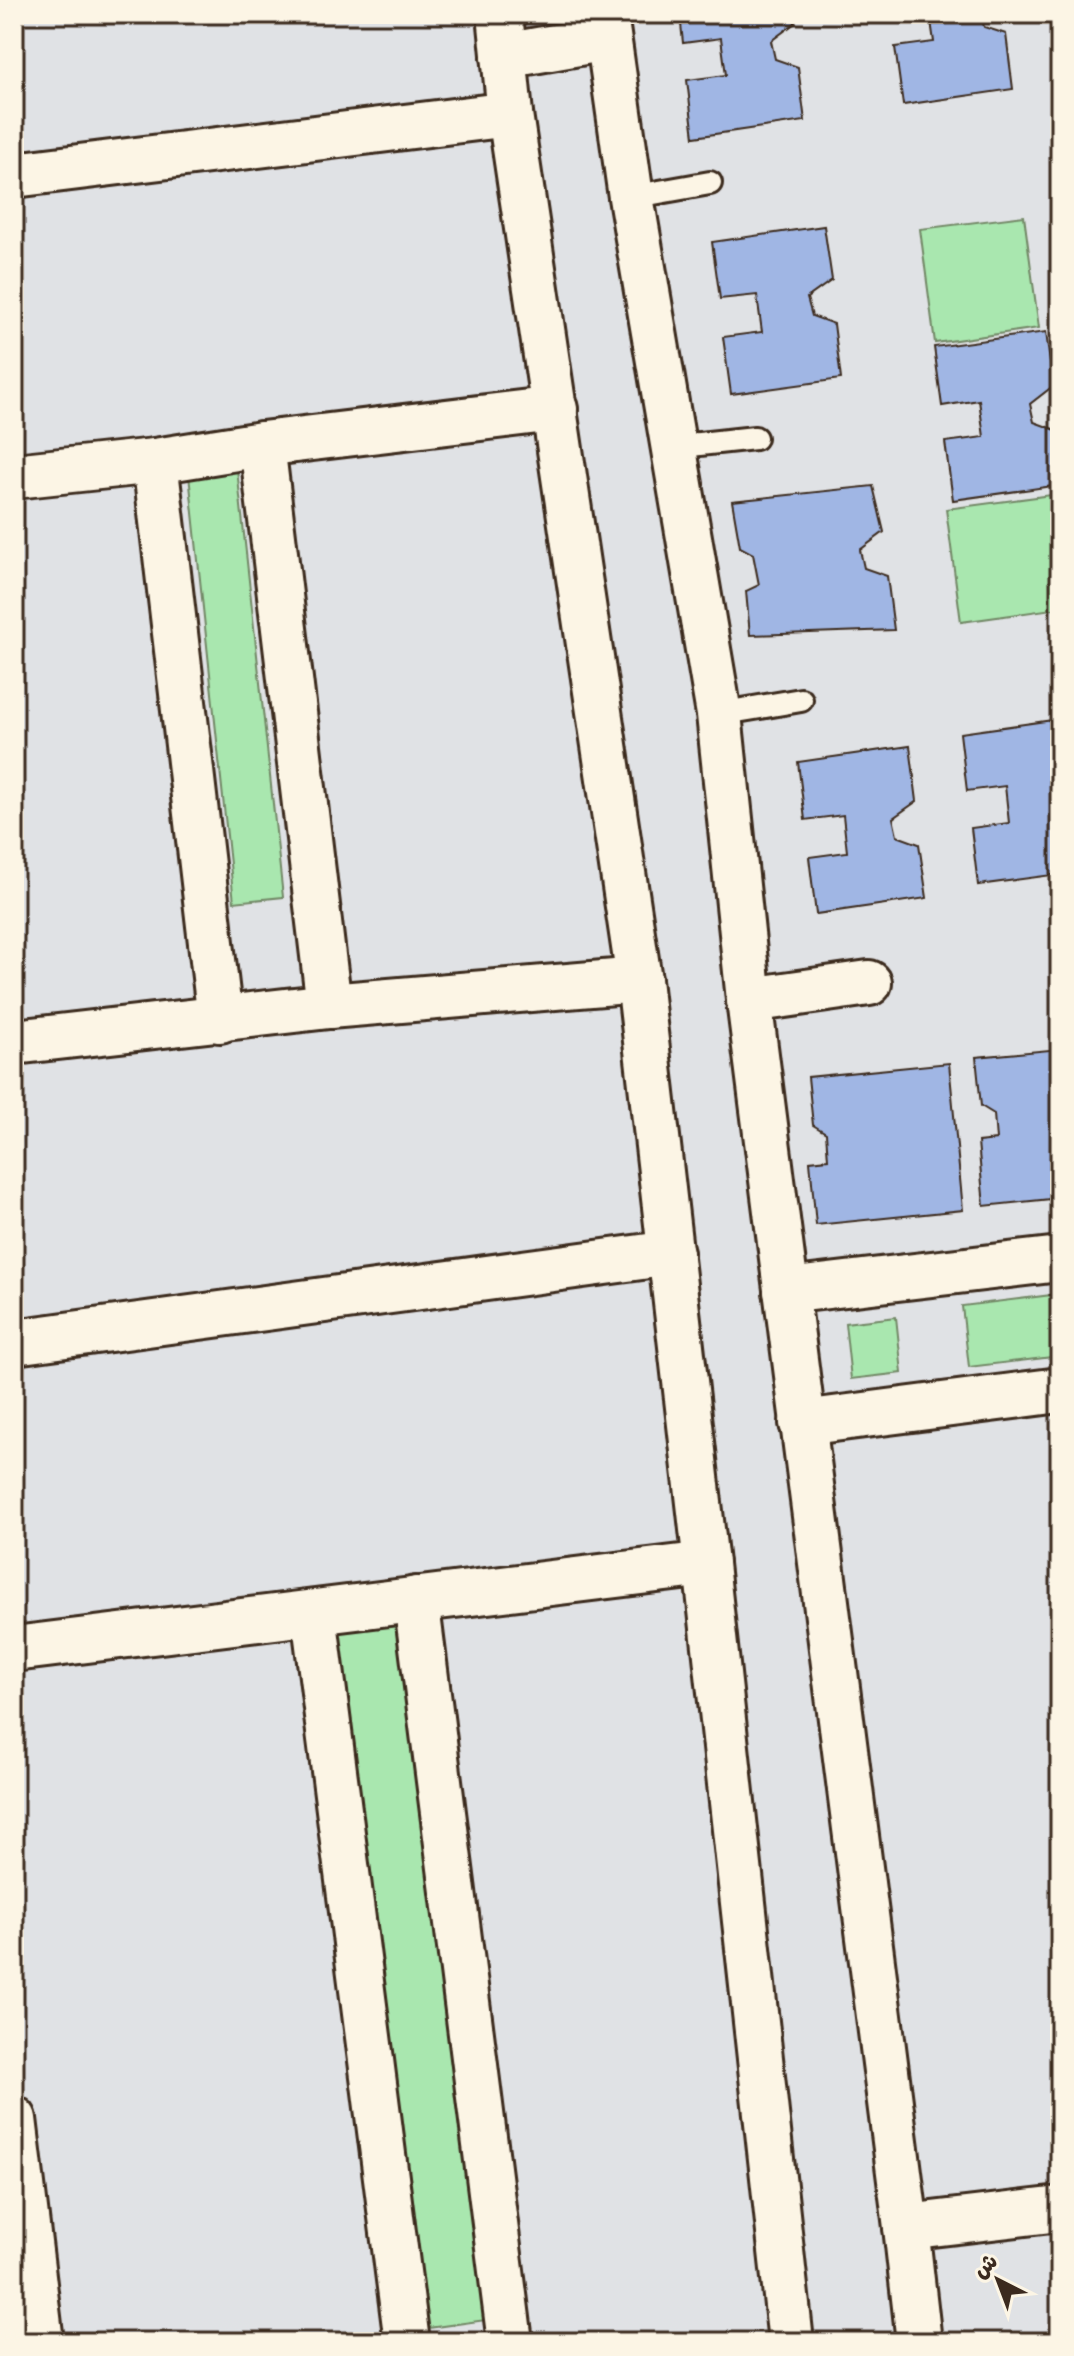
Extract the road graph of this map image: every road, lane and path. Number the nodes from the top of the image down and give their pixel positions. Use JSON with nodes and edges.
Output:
{"nodes":[{"id":1,"x":606,"y":26,"type":"edge"},
{"id":2,"x":502,"y":35,"type":"edge"},
{"id":3,"x":510,"y":114,"type":"junction"},
{"id":4,"x":14,"y":175,"type":"edge"},
{"id":5,"x":710,"y":183,"type":"dead end"},
{"id":6,"x":631,"y":197,"type":"junction"},
{"id":7,"x":555,"y":409,"type":"junction"},
{"id":8,"x":755,"y":438,"type":"dead end"},
{"id":9,"x":262,"y":444,"type":"junction"},
{"id":10,"x":672,"y":447,"type":"junction"},
{"id":11,"x":155,"y":461,"type":"junction"},
{"id":12,"x":14,"y":476,"type":"edge"},
{"id":13,"x":801,"y":700,"type":"dead end"},
{"id":14,"x":719,"y":714,"type":"junction"},
{"id":15,"x":639,"y":980,"type":"junction"},
{"id":16,"x":869,"y":983,"type":"dead end"},
{"id":17,"x":749,"y":1000,"type":"junction"},
{"id":18,"x":329,"y":1006,"type":"junction"},
{"id":19,"x":220,"y":1020,"type":"junction"},
{"id":20,"x":14,"y":1042,"type":"edge"},
{"id":21,"x":671,"y":1253,"type":"junction"},
{"id":22,"x":1060,"y":1259,"type":"edge"},
{"id":23,"x":786,"y":1291,"type":"junction"},
{"id":24,"x":14,"y":1342,"type":"edge"},
{"id":25,"x":1060,"y":1390,"type":"edge"},
{"id":26,"x":802,"y":1423,"type":"junction"},
{"id":27,"x":706,"y":1564,"type":"junction"},
{"id":28,"x":416,"y":1599,"type":"junction"},
{"id":29,"x":314,"y":1614,"type":"junction"},
{"id":30,"x":14,"y":1649,"type":"edge"},
{"id":31,"x":14,"y":2119,"type":"edge"},
{"id":32,"x":1060,"y":2209,"type":"edge"},
{"id":33,"x":906,"y":2227,"type":"junction"},
{"id":34,"x":41,"y":2342,"type":"edge"},
{"id":35,"x":407,"y":2342,"type":"edge"},
{"id":36,"x":510,"y":2342,"type":"edge"},
{"id":37,"x":791,"y":2342,"type":"edge"},
{"id":38,"x":919,"y":2342,"type":"edge"}],
"edges":[{"from":1,"to":2,"type":"street"},
{"from":1,"to":6,"type":"street"},
{"from":2,"to":3,"type":"street"},
{"from":3,"to":4,"type":"street"},
{"from":3,"to":7,"type":"street"},
{"from":5,"to":6,"type":"lane"},
{"from":6,"to":10,"type":"street"},
{"from":7,"to":9,"type":"street"},
{"from":7,"to":15,"type":"street"},
{"from":8,"to":10,"type":"lane"},
{"from":9,"to":11,"type":"street"},
{"from":9,"to":18,"type":"street"},
{"from":10,"to":14,"type":"street"},
{"from":11,"to":12,"type":"street"},
{"from":11,"to":19,"type":"street"},
{"from":13,"to":14,"type":"lane"},
{"from":14,"to":17,"type":"street"},
{"from":15,"to":18,"type":"street"},
{"from":15,"to":21,"type":"street"},
{"from":16,"to":17,"type":"street"},
{"from":17,"to":23,"type":"street"},
{"from":18,"to":19,"type":"street"},
{"from":19,"to":20,"type":"street"},
{"from":21,"to":24,"type":"street"},
{"from":21,"to":27,"type":"street"},
{"from":22,"to":23,"type":"street"},
{"from":23,"to":26,"type":"street"},
{"from":25,"to":26,"type":"street"},
{"from":26,"to":33,"type":"street"},
{"from":27,"to":28,"type":"street"},
{"from":27,"to":37,"type":"street"},
{"from":28,"to":29,"type":"street"},
{"from":28,"to":36,"type":"street"},
{"from":29,"to":30,"type":"street"},
{"from":29,"to":35,"type":"street"},
{"from":31,"to":34,"type":"street"},
{"from":32,"to":33,"type":"street"},
{"from":33,"to":38,"type":"street"}]}
